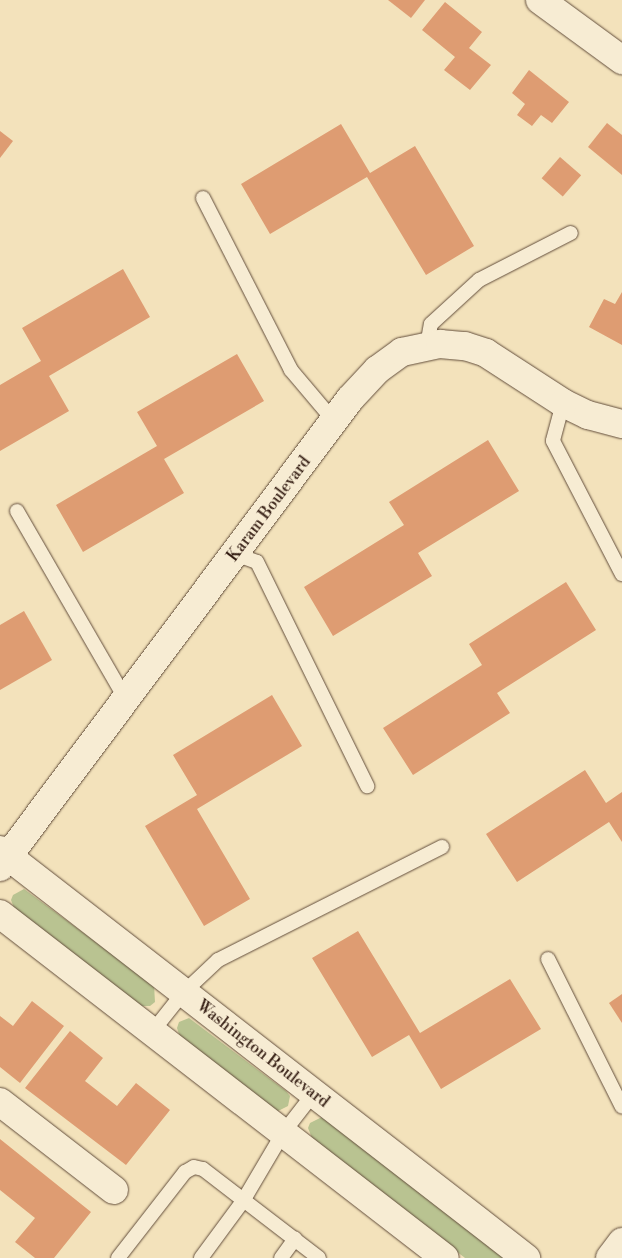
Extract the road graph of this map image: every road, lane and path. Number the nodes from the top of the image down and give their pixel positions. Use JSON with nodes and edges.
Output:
{"nodes":[{"id":1,"x":540,"y":0,"type":"edge"},
{"id":2,"x":622,"y":60,"type":"edge"},
{"id":3,"x":204,"y":198,"type":"dead end"},
{"id":4,"x":572,"y":233,"type":"dead end"},
{"id":5,"x":426,"y":346,"type":"junction"},
{"id":6,"x":563,"y":403,"type":"junction"},
{"id":7,"x":334,"y":421,"type":"junction"},
{"id":8,"x":622,"y":424,"type":"edge"},
{"id":9,"x":17,"y":511,"type":"dead end"},
{"id":10,"x":235,"y":554,"type":"junction"},
{"id":11,"x":622,"y":574,"type":"edge"},
{"id":12,"x":126,"y":700,"type":"junction"},
{"id":13,"x":367,"y":786,"type":"dead end"},
{"id":14,"x":442,"y":847,"type":"dead end"},
{"id":15,"x":3,"y":858,"type":"edge"},
{"id":16,"x":0,"y":914,"type":"edge"},
{"id":17,"x":548,"y":959,"type":"dead end"},
{"id":18,"x":184,"y":993,"type":"junction"},
{"id":19,"x":152,"y":1032,"type":"junction"},
{"id":20,"x":314,"y":1094,"type":"junction"},
{"id":21,"x":0,"y":1102,"type":"edge"},
{"id":22,"x":622,"y":1107,"type":"edge"},
{"id":23,"x":283,"y":1132,"type":"junction"},
{"id":24,"x":114,"y":1190,"type":"dead end"},
{"id":25,"x":243,"y":1200,"type":"junction"},
{"id":26,"x":295,"y":1239,"type":"junction"},
{"id":27,"x":622,"y":1242,"type":"edge"},
{"id":28,"x":118,"y":1258,"type":"edge"},
{"id":29,"x":201,"y":1258,"type":"edge"},
{"id":30,"x":281,"y":1258,"type":"edge"},
{"id":31,"x":319,"y":1258,"type":"edge"},
{"id":32,"x":445,"y":1258,"type":"edge"},
{"id":33,"x":526,"y":1258,"type":"edge"},
{"id":34,"x":610,"y":1258,"type":"edge"}],
"edges":[{"from":1,"to":2,"type":"street"},
{"from":3,"to":7,"type":"lane"},
{"from":4,"to":5,"type":"lane"},
{"from":5,"to":6,"type":"street","name":"Karam Boulevard"},
{"from":5,"to":7,"type":"street","name":"Karam Boulevard"},
{"from":6,"to":8,"type":"street","name":"Karam Boulevard"},
{"from":6,"to":11,"type":"lane"},
{"from":7,"to":10,"type":"street","name":"Karam Boulevard"},
{"from":9,"to":12,"type":"lane"},
{"from":10,"to":12,"type":"street","name":"Karam Boulevard"},
{"from":10,"to":13,"type":"lane"},
{"from":12,"to":15,"type":"street","name":"Karam Boulevard"},
{"from":14,"to":18,"type":"lane"},
{"from":15,"to":18,"type":"street","name":"Washington Boulevard"},
{"from":16,"to":19,"type":"street"},
{"from":17,"to":22,"type":"lane"},
{"from":18,"to":19,"type":"lane"},
{"from":18,"to":20,"type":"street","name":"Washington Boulevard"},
{"from":19,"to":23,"type":"street"},
{"from":20,"to":23,"type":"lane"},
{"from":20,"to":33,"type":"street","name":"Washington Boulevard"},
{"from":21,"to":24,"type":"street"},
{"from":23,"to":25,"type":"lane"},
{"from":23,"to":32,"type":"street"},
{"from":25,"to":26,"type":"lane"},
{"from":25,"to":28,"type":"lane"},
{"from":25,"to":29,"type":"lane"},
{"from":26,"to":30,"type":"lane"},
{"from":26,"to":31,"type":"lane"},
{"from":27,"to":34,"type":"street"}]}
